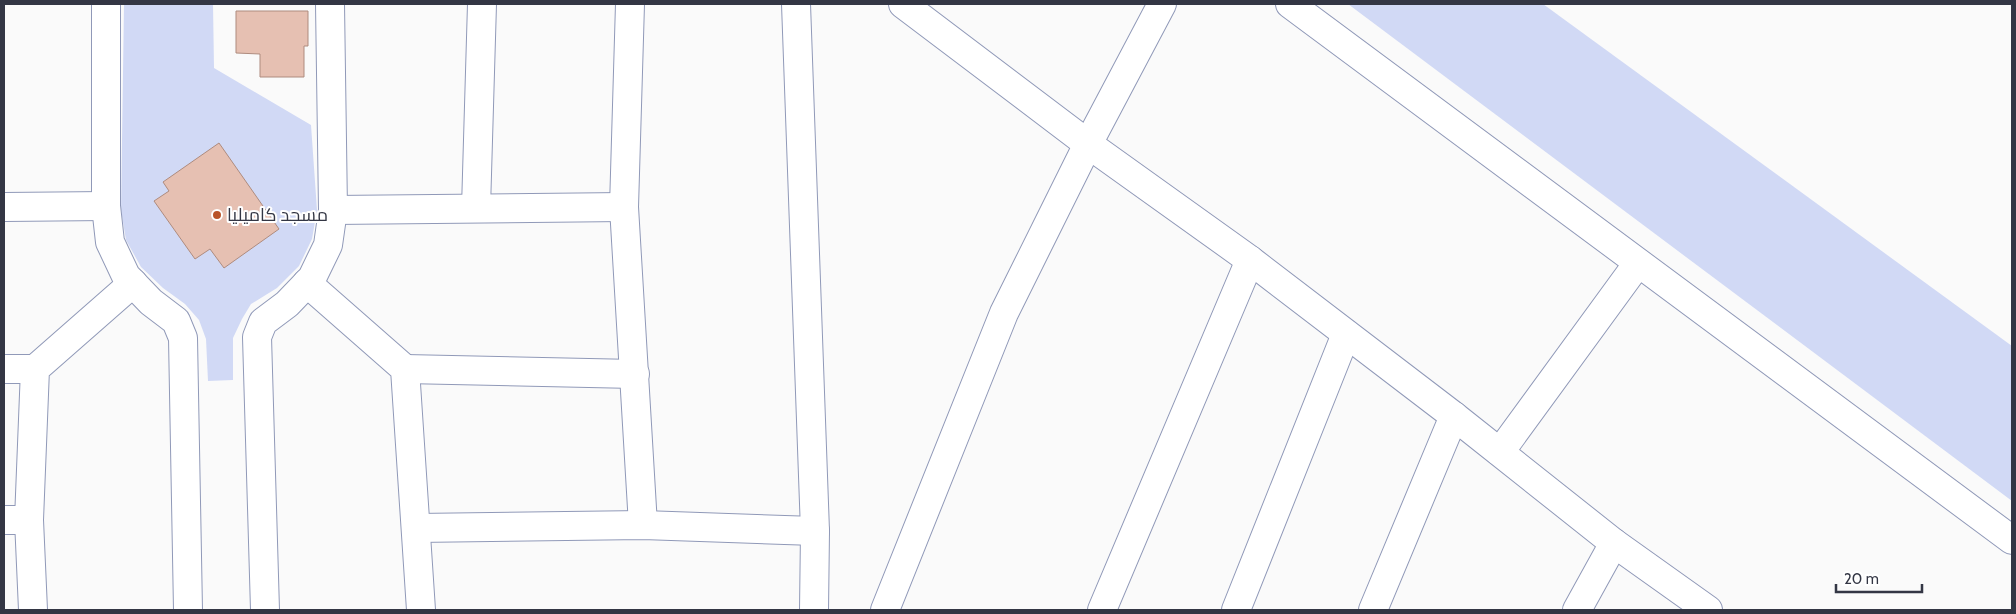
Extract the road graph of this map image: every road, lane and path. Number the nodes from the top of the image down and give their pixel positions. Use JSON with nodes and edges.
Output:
{"nodes":[{"id":1,"x":106,"y":4,"type":"edge"},
{"id":2,"x":330,"y":4,"type":"edge"},
{"id":3,"x":482,"y":4,"type":"edge"},
{"id":4,"x":630,"y":4,"type":"edge"},
{"id":5,"x":796,"y":4,"type":"edge"},
{"id":6,"x":903,"y":4,"type":"edge"},
{"id":7,"x":1162,"y":4,"type":"edge"},
{"id":8,"x":1290,"y":4,"type":"edge"},
{"id":9,"x":1088,"y":144,"type":"junction"},
{"id":10,"x":106,"y":206,"type":"junction"},
{"id":11,"x":4,"y":207,"type":"edge"},
{"id":12,"x":624,"y":207,"type":"junction"},
{"id":13,"x":476,"y":208,"type":"junction"},
{"id":14,"x":333,"y":210,"type":"junction"},
{"id":15,"x":1250,"y":260,"type":"junction"},
{"id":16,"x":1638,"y":263,"type":"junction"},
{"id":17,"x":133,"y":283,"type":"junction"},
{"id":18,"x":307,"y":283,"type":"junction"},
{"id":19,"x":1346,"y":334,"type":"junction"},
{"id":20,"x":4,"y":368,"type":"edge"},
{"id":21,"x":35,"y":369,"type":"junction"},
{"id":22,"x":405,"y":369,"type":"junction"},
{"id":23,"x":635,"y":374,"type":"junction"},
{"id":24,"x":1454,"y":416,"type":"junction"},
{"id":25,"x":1500,"y":452,"type":"junction"},
{"id":26,"x":16,"y":520,"type":"edge"},
{"id":27,"x":643,"y":525,"type":"junction"},
{"id":28,"x":416,"y":528,"type":"junction"},
{"id":29,"x":815,"y":531,"type":"junction"},
{"id":30,"x":2012,"y":540,"type":"edge"},
{"id":31,"x":1614,"y":542,"type":"junction"},
{"id":32,"x":33,"y":610,"type":"edge"},
{"id":33,"x":188,"y":610,"type":"edge"},
{"id":34,"x":265,"y":610,"type":"edge"},
{"id":35,"x":421,"y":610,"type":"edge"},
{"id":36,"x":814,"y":610,"type":"edge"},
{"id":37,"x":885,"y":610,"type":"edge"},
{"id":38,"x":1102,"y":610,"type":"edge"},
{"id":39,"x":1236,"y":610,"type":"edge"},
{"id":40,"x":1373,"y":610,"type":"edge"},
{"id":41,"x":1577,"y":610,"type":"edge"},
{"id":42,"x":1708,"y":610,"type":"edge"}],
"edges":[{"from":1,"to":10,"type":"street"},
{"from":2,"to":14,"type":"street"},
{"from":3,"to":13,"type":"street"},
{"from":4,"to":12,"type":"street"},
{"from":5,"to":29,"type":"street"},
{"from":6,"to":9,"type":"street"},
{"from":7,"to":9,"type":"street"},
{"from":8,"to":16,"type":"street"},
{"from":9,"to":15,"type":"street"},
{"from":9,"to":37,"type":"street"},
{"from":10,"to":11,"type":"street"},
{"from":10,"to":17,"type":"street"},
{"from":12,"to":13,"type":"street"},
{"from":12,"to":23,"type":"street"},
{"from":13,"to":14,"type":"street"},
{"from":14,"to":18,"type":"street"},
{"from":15,"to":19,"type":"street"},
{"from":15,"to":38,"type":"street"},
{"from":16,"to":25,"type":"street"},
{"from":16,"to":30,"type":"street"},
{"from":17,"to":21,"type":"street"},
{"from":17,"to":33,"type":"street"},
{"from":18,"to":22,"type":"street"},
{"from":18,"to":34,"type":"street"},
{"from":19,"to":24,"type":"street"},
{"from":19,"to":39,"type":"street"},
{"from":20,"to":21,"type":"street"},
{"from":21,"to":26,"type":"street"},
{"from":22,"to":23,"type":"street"},
{"from":22,"to":28,"type":"street"},
{"from":23,"to":27,"type":"street"},
{"from":24,"to":25,"type":"street"},
{"from":24,"to":40,"type":"street"},
{"from":25,"to":31,"type":"street"},
{"from":26,"to":32,"type":"street"},
{"from":27,"to":28,"type":"street"},
{"from":27,"to":29,"type":"street"},
{"from":28,"to":35,"type":"street"},
{"from":29,"to":36,"type":"street"},
{"from":31,"to":41,"type":"street"},
{"from":31,"to":42,"type":"street"}]}
